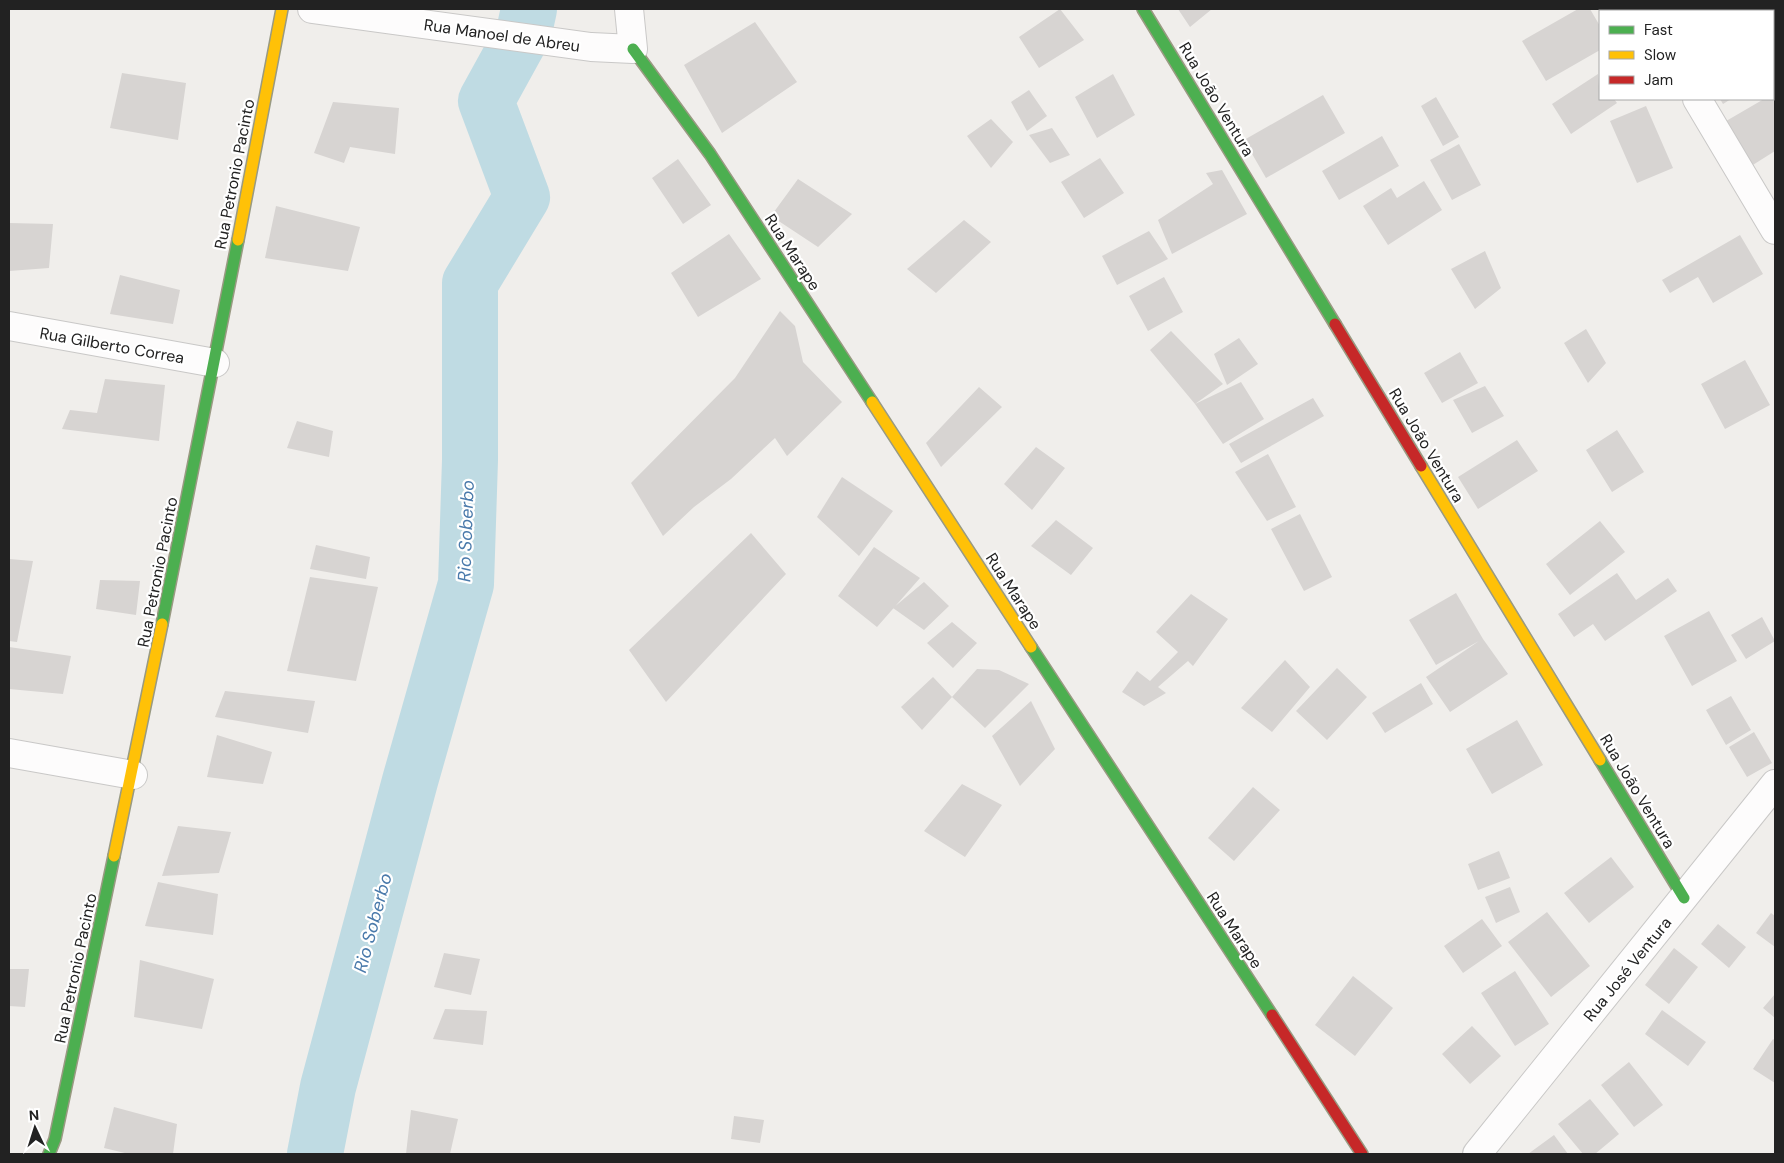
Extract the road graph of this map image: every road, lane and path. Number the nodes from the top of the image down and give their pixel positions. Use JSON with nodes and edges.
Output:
{"nodes":[{"id":1,"x":282,"y":9,"type":"edge"},
{"id":2,"x":312,"y":9,"type":"edge"},
{"id":3,"x":629,"y":9,"type":"edge"},
{"id":4,"x":1143,"y":9,"type":"edge"},
{"id":5,"x":633,"y":49,"type":"junction"},
{"id":6,"x":1698,"y":100,"type":"edge"},
{"id":7,"x":1775,"y":230,"type":"edge"},
{"id":8,"x":9,"y":326,"type":"edge"},
{"id":9,"x":215,"y":364,"type":"junction"},
{"id":10,"x":9,"y":753,"type":"edge"},
{"id":11,"x":133,"y":775,"type":"junction"},
{"id":12,"x":1775,"y":784,"type":"edge"},
{"id":13,"x":1684,"y":898,"type":"junction"},
{"id":14,"x":49,"y":1154,"type":"edge"},
{"id":15,"x":1362,"y":1154,"type":"edge"},
{"id":16,"x":1477,"y":1154,"type":"edge"}],
"edges":[{"from":1,"to":9,"type":"street","name":"Rua Petronio Pacinto"},
{"from":2,"to":5,"type":"street","name":"Rua Manoel de Abreu"},
{"from":3,"to":5,"type":"street"},
{"from":4,"to":13,"type":"street","name":"Rua João Ventura"},
{"from":5,"to":15,"type":"street","name":"Rua Marape"},
{"from":6,"to":7,"type":"street"},
{"from":8,"to":9,"type":"street","name":"Rua Gilberto Correa"},
{"from":9,"to":11,"type":"street","name":"Rua Petronio Pacinto"},
{"from":10,"to":11,"type":"street"},
{"from":11,"to":14,"type":"street","name":"Rua Petronio Pacinto"},
{"from":12,"to":13,"type":"street","name":"Rua José Ventura"},
{"from":13,"to":16,"type":"street","name":"Rua José Ventura"}]}
